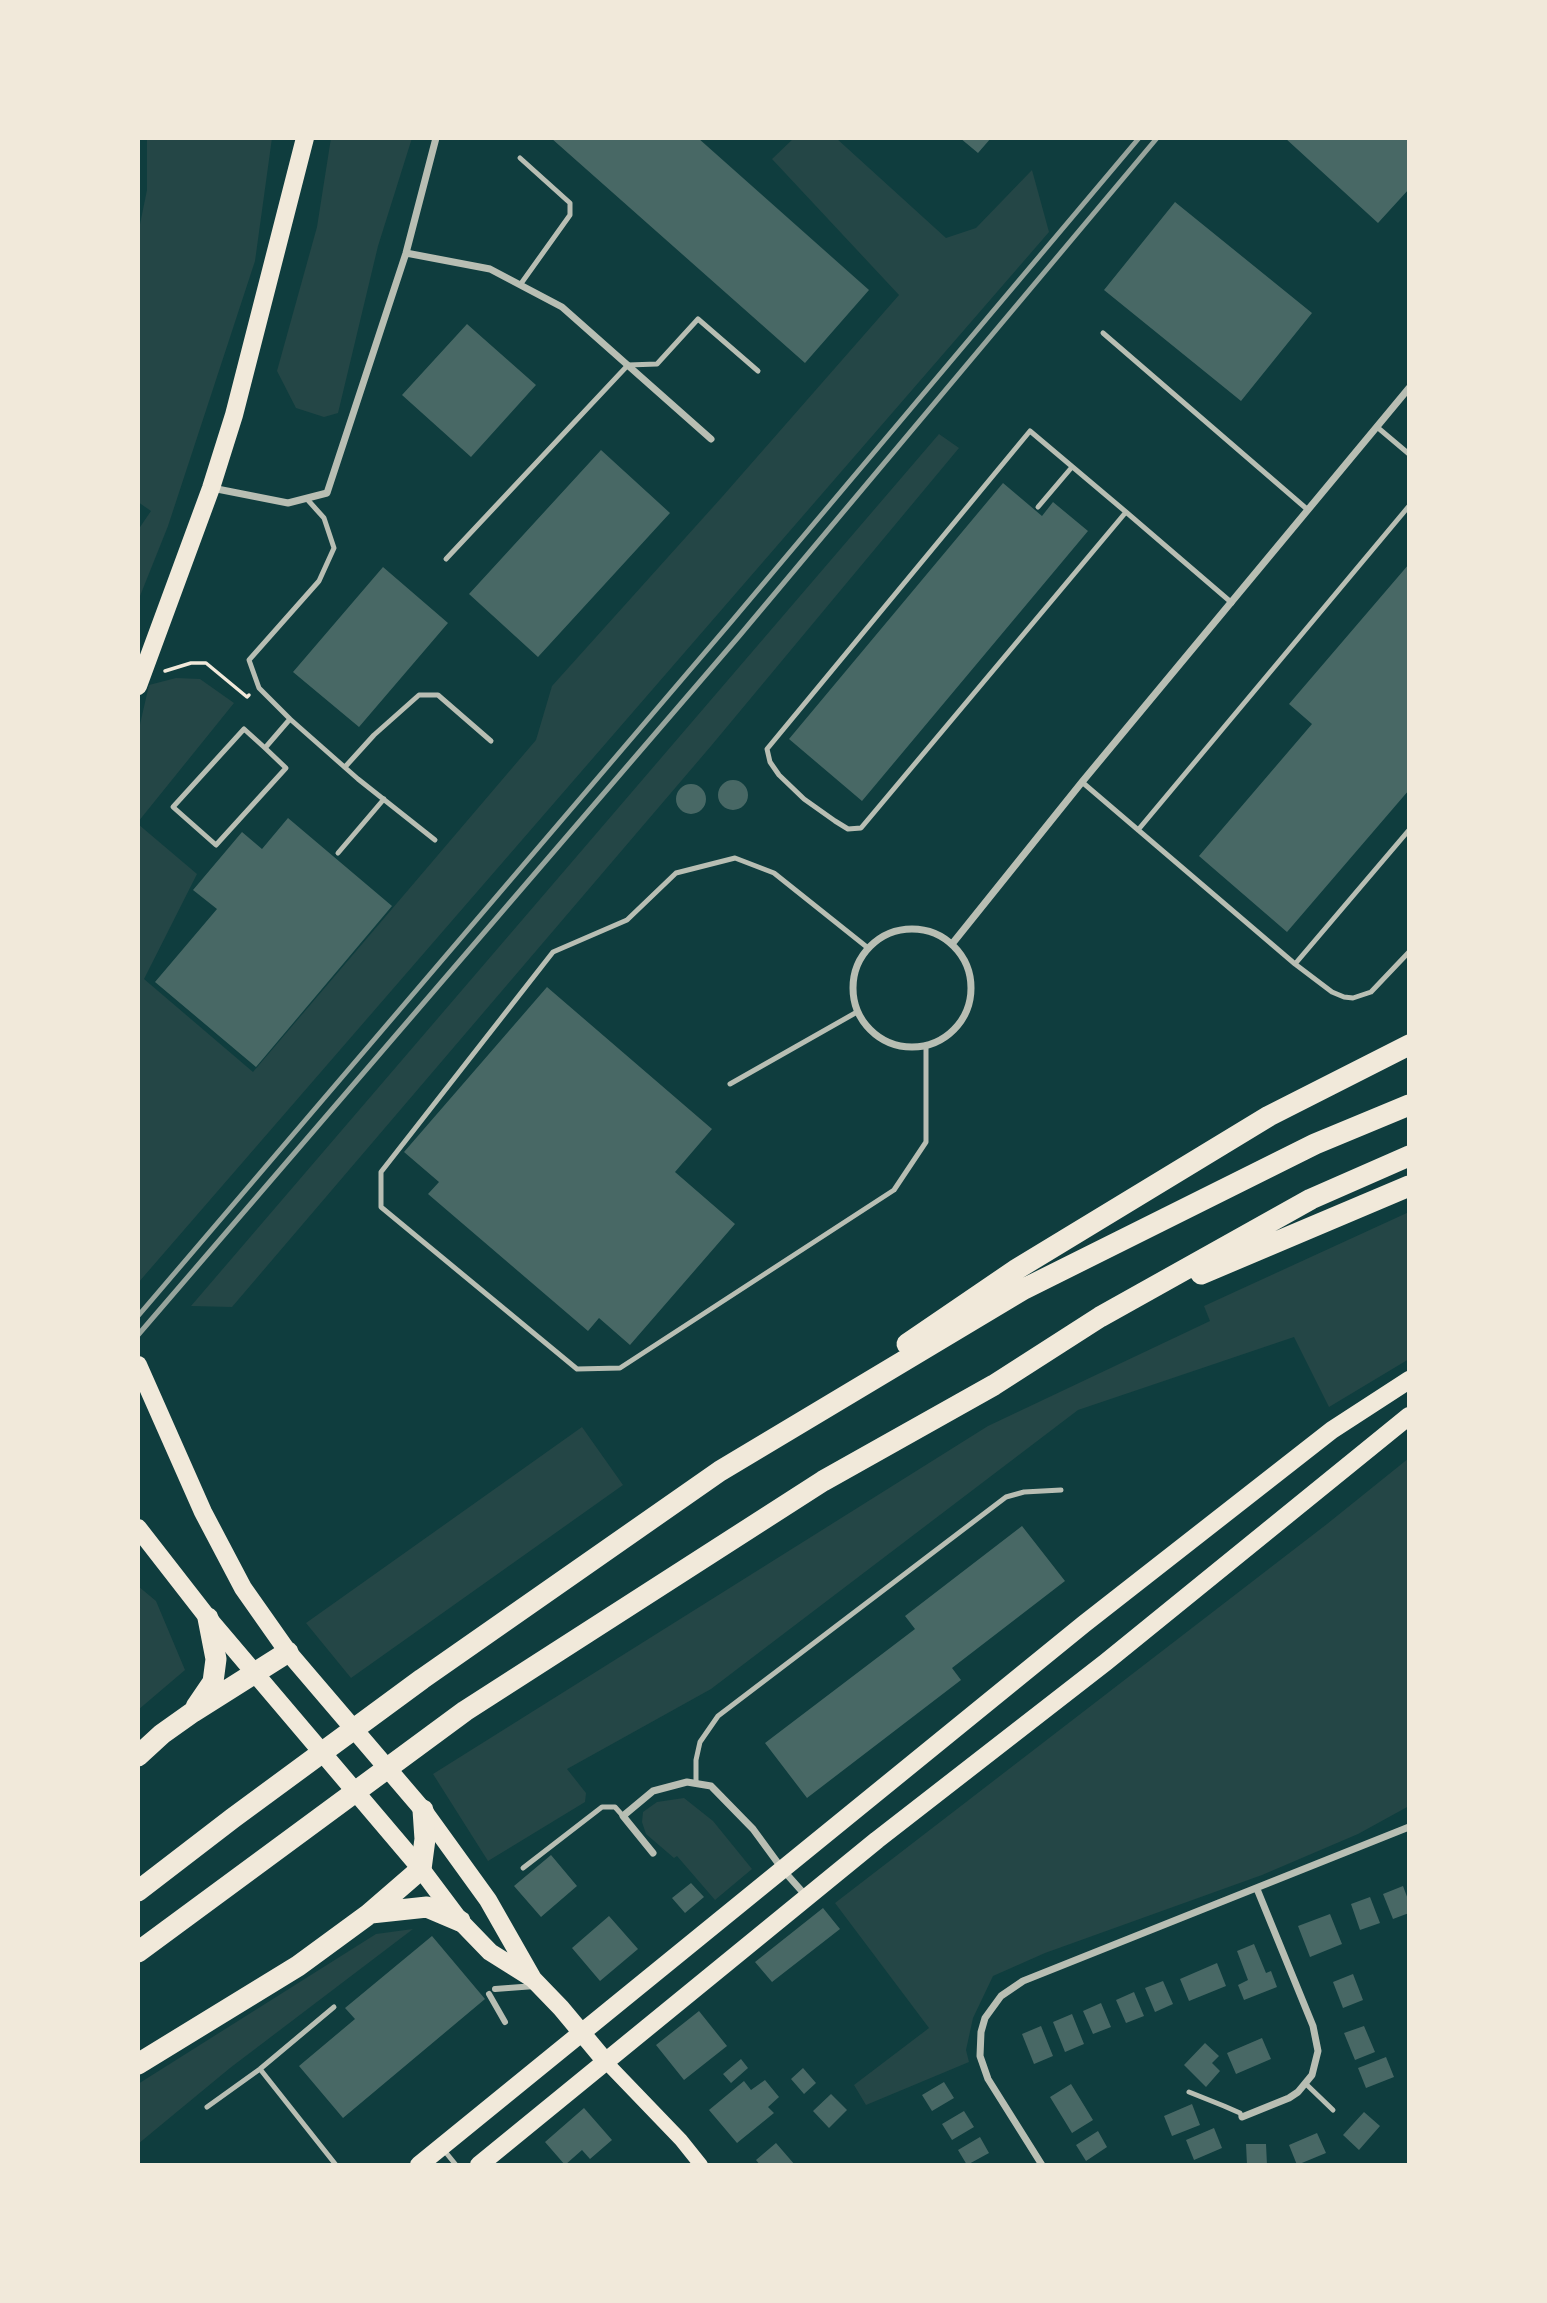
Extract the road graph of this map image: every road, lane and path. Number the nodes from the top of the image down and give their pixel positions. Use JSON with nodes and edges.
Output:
{"nodes":[{"id":1,"x":305,"y":138,"type":"edge"},
{"id":2,"x":436,"y":138,"type":"edge"},
{"id":3,"x":520,"y":158,"type":"dead end"},
{"id":4,"x":407,"y":253,"type":"junction"},
{"id":5,"x":520,"y":285,"type":"junction"},
{"id":6,"x":1103,"y":333,"type":"dead end"},
{"id":7,"x":628,"y":365,"type":"junction"},
{"id":8,"x":758,"y":372,"type":"dead end"},
{"id":9,"x":1409,"y":388,"type":"edge"},
{"id":10,"x":1377,"y":427,"type":"junction"},
{"id":11,"x":711,"y":439,"type":"dead end"},
{"id":12,"x":1409,"y":454,"type":"edge"},
{"id":13,"x":1072,"y":467,"type":"junction"},
{"id":14,"x":211,"y":488,"type":"junction"},
{"id":15,"x":306,"y":498,"type":"junction"},
{"id":16,"x":1409,"y":506,"type":"edge"},
{"id":17,"x":1038,"y":507,"type":"dead end"},
{"id":18,"x":1308,"y":510,"type":"junction"},
{"id":19,"x":1126,"y":512,"type":"junction"},
{"id":20,"x":446,"y":559,"type":"dead end"},
{"id":21,"x":1231,"y":603,"type":"junction"},
{"id":22,"x":140,"y":682,"type":"edge"},
{"id":23,"x":259,"y":688,"type":"junction"},
{"id":24,"x":289,"y":719,"type":"junction"},
{"id":25,"x":491,"y":741,"type":"dead end"},
{"id":26,"x":265,"y":748,"type":"junction"},
{"id":27,"x":345,"y":767,"type":"junction"},
{"id":28,"x":1082,"y":782,"type":"junction"},
{"id":29,"x":384,"y":799,"type":"junction"},
{"id":30,"x":1138,"y":830,"type":"junction"},
{"id":31,"x":1409,"y":830,"type":"edge"},
{"id":32,"x":435,"y":840,"type":"dead end"},
{"id":33,"x":338,"y":853,"type":"dead end"},
{"id":34,"x":952,"y":944,"type":"junction"},
{"id":35,"x":868,"y":948,"type":"junction"},
{"id":36,"x":1409,"y":952,"type":"edge"},
{"id":37,"x":1295,"y":964,"type":"junction"},
{"id":38,"x":857,"y":1012,"type":"junction"},
{"id":39,"x":1409,"y":1045,"type":"edge"},
{"id":40,"x":926,"y":1046,"type":"junction"},
{"id":41,"x":730,"y":1084,"type":"dead end"},
{"id":42,"x":1409,"y":1105,"type":"edge"},
{"id":43,"x":1409,"y":1156,"type":"edge"},
{"id":44,"x":1409,"y":1186,"type":"edge"},
{"id":45,"x":1100,"y":1317,"type":"junction"},
{"id":46,"x":138,"y":1365,"type":"edge"},
{"id":47,"x":1409,"y":1380,"type":"edge"},
{"id":48,"x":1409,"y":1416,"type":"edge"},
{"id":49,"x":720,"y":1471,"type":"junction"},
{"id":50,"x":1061,"y":1490,"type":"dead end"},
{"id":51,"x":138,"y":1528,"type":"edge"},
{"id":52,"x":208,"y":1618,"type":"junction"},
{"id":53,"x":288,"y":1652,"type":"junction"},
{"id":54,"x":253,"y":1673,"type":"junction"},
{"id":55,"x":193,"y":1712,"type":"junction"},
{"id":56,"x":138,"y":1756,"type":"edge"},
{"id":57,"x":696,"y":1782,"type":"junction"},
{"id":58,"x":423,"y":1810,"type":"junction"},
{"id":59,"x":623,"y":1816,"type":"junction"},
{"id":60,"x":1409,"y":1827,"type":"edge"},
{"id":61,"x":653,"y":1853,"type":"dead end"},
{"id":62,"x":523,"y":1868,"type":"dead end"},
{"id":63,"x":421,"y":1869,"type":"junction"},
{"id":64,"x":783,"y":1870,"type":"junction"},
{"id":65,"x":1257,"y":1889,"type":"junction"},
{"id":66,"x":138,"y":1891,"type":"edge"},
{"id":67,"x":807,"y":1897,"type":"junction"},
{"id":68,"x":369,"y":1914,"type":"junction"},
{"id":69,"x":460,"y":1921,"type":"junction"},
{"id":70,"x":138,"y":1952,"type":"edge"},
{"id":71,"x":536,"y":1982,"type":"junction"},
{"id":72,"x":334,"y":2007,"type":"dead end"},
{"id":73,"x":505,"y":2022,"type":"dead end"},
{"id":74,"x":581,"y":2032,"type":"junction"},
{"id":75,"x":606,"y":2062,"type":"junction"},
{"id":76,"x":138,"y":2064,"type":"edge"},
{"id":77,"x":260,"y":2069,"type":"junction"},
{"id":78,"x":1306,"y":2084,"type":"junction"},
{"id":79,"x":1189,"y":2092,"type":"dead end"},
{"id":80,"x":208,"y":2107,"type":"dead end"},
{"id":81,"x":1333,"y":2110,"type":"dead end"},
{"id":82,"x":1242,"y":2117,"type":"joint"},
{"id":83,"x":441,"y":2147,"type":"junction"},
{"id":84,"x":336,"y":2165,"type":"edge"},
{"id":85,"x":419,"y":2165,"type":"edge"},
{"id":86,"x":456,"y":2165,"type":"edge"},
{"id":87,"x":479,"y":2165,"type":"edge"},
{"id":88,"x":701,"y":2165,"type":"edge"},
{"id":89,"x":1042,"y":2165,"type":"edge"}],
"edges":[{"from":1,"to":14,"type":"main road"},
{"from":2,"to":4,"type":"street"},
{"from":3,"to":5,"type":"lane"},
{"from":4,"to":5,"type":"street"},
{"from":4,"to":15,"type":"street"},
{"from":5,"to":7,"type":"street"},
{"from":6,"to":18,"type":"lane"},
{"from":7,"to":8,"type":"lane"},
{"from":7,"to":11,"type":"street"},
{"from":7,"to":20,"type":"lane"},
{"from":9,"to":10,"type":"street"},
{"from":10,"to":12,"type":"lane"},
{"from":10,"to":18,"type":"street"},
{"from":13,"to":17,"type":"lane"},
{"from":13,"to":19,"type":"lane"},
{"from":13,"to":19,"type":"lane"},
{"from":14,"to":15,"type":"street"},
{"from":14,"to":22,"type":"main road"},
{"from":15,"to":23,"type":"lane"},
{"from":16,"to":30,"type":"lane"},
{"from":18,"to":21,"type":"street"},
{"from":19,"to":21,"type":"lane"},
{"from":21,"to":28,"type":"street"},
{"from":22,"to":23,"type":"path"},
{"from":23,"to":24,"type":"lane"},
{"from":24,"to":26,"type":"lane"},
{"from":24,"to":27,"type":"lane"},
{"from":25,"to":27,"type":"lane"},
{"from":26,"to":26,"type":"lane"},
{"from":27,"to":29,"type":"lane"},
{"from":28,"to":30,"type":"lane"},
{"from":28,"to":34,"type":"street"},
{"from":29,"to":32,"type":"lane"},
{"from":29,"to":33,"type":"lane"},
{"from":30,"to":37,"type":"lane"},
{"from":31,"to":37,"type":"lane"},
{"from":34,"to":35,"type":"street"},
{"from":34,"to":40,"type":"street"},
{"from":35,"to":38,"type":"street"},
{"from":35,"to":40,"type":"lane"},
{"from":36,"to":37,"type":"lane"},
{"from":38,"to":40,"type":"street"},
{"from":38,"to":41,"type":"lane"},
{"from":39,"to":49,"type":"highway"},
{"from":42,"to":49,"type":"highway"},
{"from":43,"to":45,"type":"highway"},
{"from":44,"to":45,"type":"highway"},
{"from":45,"to":70,"type":"highway"},
{"from":46,"to":53,"type":"main road"},
{"from":47,"to":64,"type":"main road"},
{"from":48,"to":67,"type":"main road"},
{"from":49,"to":66,"type":"highway"},
{"from":50,"to":57,"type":"lane"},
{"from":51,"to":52,"type":"main road"},
{"from":52,"to":54,"type":"main road"},
{"from":52,"to":55,"type":"highway"},
{"from":53,"to":54,"type":"highway"},
{"from":53,"to":58,"type":"main road"},
{"from":54,"to":55,"type":"highway"},
{"from":54,"to":63,"type":"main road"},
{"from":55,"to":56,"type":"highway"},
{"from":57,"to":59,"type":"street"},
{"from":57,"to":64,"type":"street"},
{"from":58,"to":63,"type":"highway"},
{"from":58,"to":71,"type":"main road"},
{"from":59,"to":61,"type":"street"},
{"from":59,"to":62,"type":"lane"},
{"from":60,"to":65,"type":"street"},
{"from":63,"to":68,"type":"highway"},
{"from":63,"to":69,"type":"main road"},
{"from":64,"to":67,"type":"street"},
{"from":64,"to":74,"type":"main road"},
{"from":65,"to":78,"type":"street"},
{"from":65,"to":89,"type":"street"},
{"from":67,"to":75,"type":"main road"},
{"from":68,"to":69,"type":"highway"},
{"from":68,"to":76,"type":"highway"},
{"from":69,"to":71,"type":"main road"},
{"from":71,"to":73,"type":"street"},
{"from":71,"to":74,"type":"main road"},
{"from":72,"to":77,"type":"lane"},
{"from":74,"to":75,"type":"main road"},
{"from":74,"to":83,"type":"main road"},
{"from":75,"to":87,"type":"main road"},
{"from":75,"to":88,"type":"main road"},
{"from":77,"to":80,"type":"lane"},
{"from":77,"to":84,"type":"lane"},
{"from":78,"to":81,"type":"lane"},
{"from":78,"to":82,"type":"street"},
{"from":79,"to":82,"type":"lane"},
{"from":83,"to":85,"type":"main road"},
{"from":83,"to":86,"type":"lane"}]}
